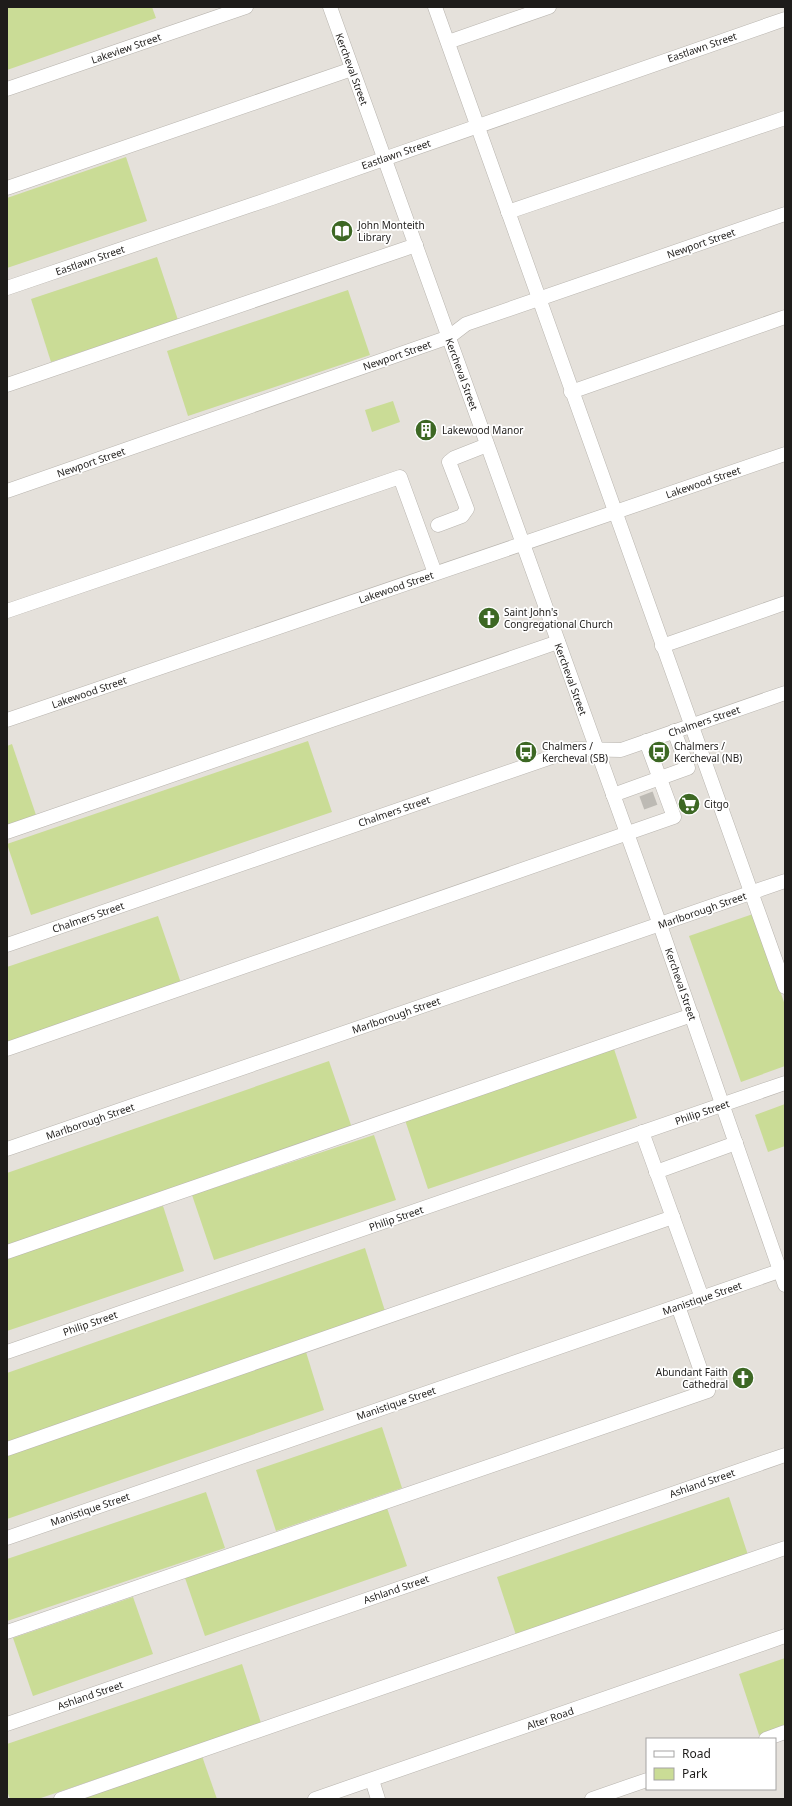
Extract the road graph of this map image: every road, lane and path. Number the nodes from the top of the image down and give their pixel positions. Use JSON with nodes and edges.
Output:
{"nodes":[{"id":1,"x":246,"y":7,"type":"edge"},
{"id":2,"x":330,"y":7,"type":"edge"},
{"id":3,"x":435,"y":7,"type":"edge"},
{"id":4,"x":549,"y":7,"type":"edge"},
{"id":5,"x":785,"y":19,"type":"edge"},
{"id":6,"x":448,"y":42,"type":"junction"},
{"id":7,"x":352,"y":69,"type":"junction"},
{"id":8,"x":7,"y":89,"type":"edge"},
{"id":9,"x":785,"y":118,"type":"edge"},
{"id":10,"x":477,"y":126,"type":"junction"},
{"id":11,"x":385,"y":158,"type":"junction"},
{"id":12,"x":7,"y":188,"type":"edge"},
{"id":13,"x":508,"y":212,"type":"junction"},
{"id":14,"x":785,"y":214,"type":"edge"},
{"id":15,"x":416,"y":245,"type":"junction"},
{"id":16,"x":7,"y":288,"type":"edge"},
{"id":17,"x":539,"y":299,"type":"junction"},
{"id":18,"x":785,"y":317,"type":"edge"},
{"id":19,"x":449,"y":337,"type":"junction"},
{"id":20,"x":7,"y":385,"type":"edge"},
{"id":21,"x":572,"y":392,"type":"junction"},
{"id":22,"x":487,"y":445,"type":"junction"},
{"id":23,"x":785,"y":454,"type":"edge"},
{"id":24,"x":7,"y":491,"type":"edge"},
{"id":25,"x":614,"y":512,"type":"junction"},
{"id":26,"x":438,"y":525,"type":"dead end"},
{"id":27,"x":523,"y":543,"type":"junction"},
{"id":28,"x":435,"y":573,"type":"junction"},
{"id":29,"x":785,"y":603,"type":"edge"},
{"id":30,"x":7,"y":611,"type":"edge"},
{"id":31,"x":558,"y":642,"type":"junction"},
{"id":32,"x":662,"y":646,"type":"junction"},
{"id":33,"x":785,"y":693,"type":"edge"},
{"id":34,"x":7,"y":720,"type":"edge"},
{"id":35,"x":690,"y":726,"type":"junction"},
{"id":36,"x":674,"y":731,"type":"junction"},
{"id":37,"x":646,"y":741,"type":"junction"},
{"id":38,"x":597,"y":750,"type":"junction"},
{"id":39,"x":660,"y":778,"type":"junction"},
{"id":40,"x":613,"y":795,"type":"junction"},
{"id":41,"x":7,"y":832,"type":"edge"},
{"id":42,"x":627,"y":833,"type":"junction"},
{"id":43,"x":785,"y":881,"type":"edge"},
{"id":44,"x":751,"y":893,"type":"junction"},
{"id":45,"x":660,"y":925,"type":"junction"},
{"id":46,"x":7,"y":945,"type":"edge"},
{"id":47,"x":785,"y":987,"type":"edge"},
{"id":48,"x":692,"y":1015,"type":"junction"},
{"id":49,"x":7,"y":1049,"type":"edge"},
{"id":50,"x":785,"y":1083,"type":"edge"},
{"id":51,"x":723,"y":1104,"type":"junction"},
{"id":52,"x":642,"y":1132,"type":"junction"},
{"id":53,"x":736,"y":1143,"type":"junction"},
{"id":54,"x":7,"y":1149,"type":"edge"},
{"id":55,"x":656,"y":1172,"type":"junction"},
{"id":56,"x":673,"y":1218,"type":"junction"},
{"id":57,"x":7,"y":1252,"type":"edge"},
{"id":58,"x":783,"y":1270,"type":"edge"},
{"id":59,"x":785,"y":1285,"type":"edge"},
{"id":60,"x":702,"y":1298,"type":"junction"},
{"id":61,"x":678,"y":1306,"type":"junction"},
{"id":62,"x":7,"y":1352,"type":"edge"},
{"id":63,"x":7,"y":1449,"type":"edge"},
{"id":64,"x":785,"y":1455,"type":"edge"},
{"id":65,"x":7,"y":1538,"type":"edge"},
{"id":66,"x":785,"y":1548,"type":"edge"},
{"id":67,"x":7,"y":1632,"type":"edge"},
{"id":68,"x":785,"y":1636,"type":"edge"},
{"id":69,"x":7,"y":1724,"type":"edge"},
{"id":70,"x":785,"y":1732,"type":"edge"},
{"id":71,"x":769,"y":1738,"type":"edge"},
{"id":72,"x":372,"y":1780,"type":"junction"},
{"id":73,"x":646,"y":1780,"type":"edge"},
{"id":74,"x":61,"y":1799,"type":"edge"},
{"id":75,"x":316,"y":1799,"type":"edge"},
{"id":76,"x":378,"y":1799,"type":"edge"},
{"id":77,"x":592,"y":1799,"type":"edge"}],
"edges":[{"from":1,"to":8,"type":"street","name":"Lakeview Street"},
{"from":2,"to":7,"type":"street","name":"Kercheval Street"},
{"from":3,"to":6,"type":"street"},
{"from":4,"to":6,"type":"street"},
{"from":5,"to":10,"type":"street","name":"Eastlawn Street"},
{"from":6,"to":10,"type":"street"},
{"from":7,"to":11,"type":"street","name":"Kercheval Street"},
{"from":7,"to":12,"type":"street"},
{"from":9,"to":13,"type":"street"},
{"from":10,"to":11,"type":"street","name":"Eastlawn Street"},
{"from":10,"to":13,"type":"street"},
{"from":11,"to":15,"type":"street","name":"Kercheval Street"},
{"from":11,"to":16,"type":"street","name":"Eastlawn Street"},
{"from":13,"to":17,"type":"street"},
{"from":14,"to":17,"type":"street","name":"Newport Street"},
{"from":15,"to":19,"type":"street","name":"Kercheval Street"},
{"from":15,"to":20,"type":"street"},
{"from":17,"to":19,"type":"street","name":"Newport Street"},
{"from":17,"to":21,"type":"street"},
{"from":18,"to":21,"type":"street"},
{"from":19,"to":22,"type":"street","name":"Kercheval Street"},
{"from":19,"to":24,"type":"street","name":"Newport Street"},
{"from":21,"to":25,"type":"street"},
{"from":22,"to":26,"type":"street"},
{"from":22,"to":27,"type":"street","name":"Kercheval Street"},
{"from":23,"to":25,"type":"street","name":"Lakewood Street"},
{"from":25,"to":27,"type":"street","name":"Lakewood Street"},
{"from":25,"to":32,"type":"street"},
{"from":27,"to":28,"type":"street","name":"Lakewood Street"},
{"from":27,"to":31,"type":"street","name":"Kercheval Street"},
{"from":28,"to":30,"type":"street"},
{"from":28,"to":34,"type":"street","name":"Lakewood Street"},
{"from":29,"to":32,"type":"street"},
{"from":31,"to":38,"type":"street","name":"Kercheval Street"},
{"from":31,"to":41,"type":"street"},
{"from":32,"to":35,"type":"street"},
{"from":33,"to":35,"type":"street","name":"Chalmers Street"},
{"from":35,"to":36,"type":"street","name":"Chalmers Street"},
{"from":35,"to":44,"type":"street"},
{"from":36,"to":37,"type":"street","name":"Chalmers Street"},
{"from":36,"to":39,"type":"street"},
{"from":37,"to":38,"type":"street","name":"Chalmers Street"},
{"from":37,"to":39,"type":"street"},
{"from":38,"to":40,"type":"street","name":"Kercheval Street"},
{"from":38,"to":46,"type":"street","name":"Chalmers Street"},
{"from":39,"to":40,"type":"street"},
{"from":39,"to":42,"type":"street"},
{"from":40,"to":42,"type":"street","name":"Kercheval Street"},
{"from":42,"to":45,"type":"street","name":"Kercheval Street"},
{"from":42,"to":49,"type":"street"},
{"from":43,"to":44,"type":"street","name":"Marlborough Street"},
{"from":44,"to":45,"type":"street","name":"Marlborough Street"},
{"from":44,"to":47,"type":"street"},
{"from":45,"to":48,"type":"street","name":"Kercheval Street"},
{"from":45,"to":54,"type":"street","name":"Marlborough Street"},
{"from":48,"to":51,"type":"street","name":"Kercheval Street"},
{"from":48,"to":57,"type":"street"},
{"from":50,"to":51,"type":"street","name":"Philip Street"},
{"from":51,"to":52,"type":"street","name":"Philip Street"},
{"from":51,"to":53,"type":"street","name":"Kercheval Street"},
{"from":52,"to":55,"type":"street"},
{"from":52,"to":62,"type":"street","name":"Philip Street"},
{"from":53,"to":55,"type":"street"},
{"from":53,"to":58,"type":"street","name":"Kercheval Street"},
{"from":55,"to":56,"type":"street"},
{"from":56,"to":60,"type":"street"},
{"from":56,"to":63,"type":"street"},
{"from":58,"to":59,"type":"street","name":"Kercheval Street"},
{"from":58,"to":60,"type":"street","name":"Manistique Street"},
{"from":60,"to":61,"type":"street","name":"Manistique Street"},
{"from":61,"to":65,"type":"street","name":"Manistique Street"},
{"from":61,"to":67,"type":"street"},
{"from":64,"to":69,"type":"street","name":"Ashland Street"},
{"from":66,"to":74,"type":"street"},
{"from":68,"to":72,"type":"street","name":"Alter Road"},
{"from":70,"to":71,"type":"street"},
{"from":72,"to":75,"type":"street","name":"Alter Road"},
{"from":72,"to":76,"type":"street"},
{"from":73,"to":77,"type":"street"}]}
